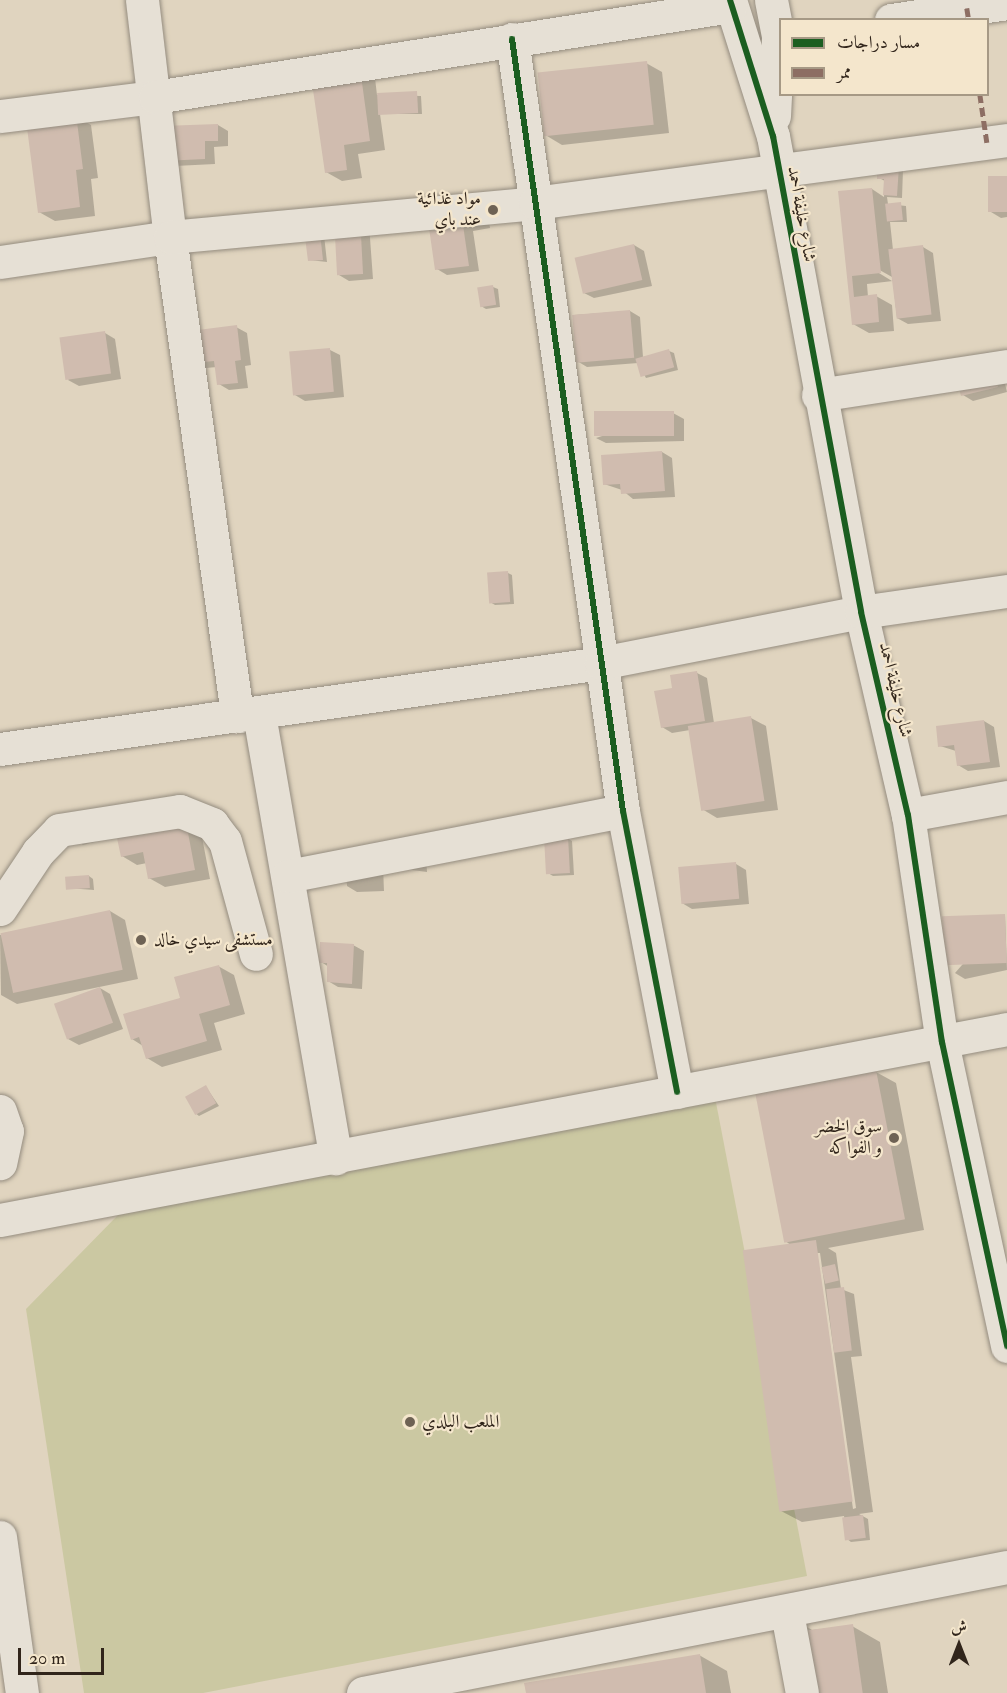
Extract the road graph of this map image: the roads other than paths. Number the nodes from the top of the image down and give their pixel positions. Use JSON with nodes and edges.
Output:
{"nodes":[{"id":1,"x":142,"y":0,"type":"edge"},
{"id":2,"x":771,"y":0,"type":"edge"},
{"id":3,"x":730,"y":3,"type":"edge"},
{"id":4,"x":1007,"y":3,"type":"edge"},
{"id":5,"x":905,"y":18,"type":"edge"},
{"id":6,"x":779,"y":37,"type":"edge"},
{"id":7,"x":512,"y":39,"type":"junction"},
{"id":8,"x":155,"y":97,"type":"junction"},
{"id":9,"x":0,"y":116,"type":"edge"},
{"id":10,"x":773,"y":136,"type":"junction"},
{"id":11,"x":1007,"y":140,"type":"edge"},
{"id":12,"x":778,"y":172,"type":"junction"},
{"id":13,"x":535,"y":203,"type":"junction"},
{"id":14,"x":170,"y":237,"type":"junction"},
{"id":15,"x":0,"y":262,"type":"edge"},
{"id":16,"x":1007,"y":366,"type":"edge"},
{"id":17,"x":818,"y":395,"type":"junction"},
{"id":18,"x":1007,"y":591,"type":"edge"},
{"id":19,"x":861,"y":612,"type":"junction"},
{"id":20,"x":601,"y":663,"type":"junction"},
{"id":21,"x":248,"y":715,"type":"junction"},
{"id":22,"x":0,"y":749,"type":"edge"},
{"id":23,"x":1007,"y":797,"type":"edge"},
{"id":24,"x":623,"y":811,"type":"junction"},
{"id":25,"x":908,"y":814,"type":"junction"},
{"id":26,"x":288,"y":876,"type":"junction"},
{"id":27,"x":0,"y":909,"type":"edge"},
{"id":28,"x":256,"y":954,"type":"dead end"},
{"id":29,"x":1007,"y":1029,"type":"edge"},
{"id":30,"x":942,"y":1042,"type":"junction"},
{"id":31,"x":677,"y":1092,"type":"junction"},
{"id":32,"x":0,"y":1111,"type":"edge"},
{"id":33,"x":336,"y":1158,"type":"junction"},
{"id":34,"x":0,"y":1163,"type":"edge"},
{"id":35,"x":0,"y":1220,"type":"edge"},
{"id":36,"x":999,"y":1264,"type":"edge"},
{"id":37,"x":1007,"y":1346,"type":"edge"},
{"id":38,"x":0,"y":1537,"type":"edge"},
{"id":39,"x":1007,"y":1567,"type":"edge"},
{"id":40,"x":787,"y":1612,"type":"junction"},
{"id":41,"x":496,"y":1680,"type":"edge"},
{"id":42,"x":22,"y":1693,"type":"edge"},
{"id":43,"x":363,"y":1693,"type":"edge"},
{"id":44,"x":802,"y":1693,"type":"edge"}],
"edges":[{"from":1,"to":8,"type":"street"},
{"from":2,"to":6,"type":"street","name":"شارع خليفة احمد"},
{"from":3,"to":7,"type":"street"},
{"from":3,"to":10,"type":"street","name":"شارع خليفة احمد"},
{"from":4,"to":5,"type":"street"},
{"from":6,"to":10,"type":"street","name":"شارع خليفة احمد"},
{"from":7,"to":8,"type":"street"},
{"from":7,"to":13,"type":"street"},
{"from":8,"to":9,"type":"street"},
{"from":8,"to":14,"type":"street"},
{"from":10,"to":12,"type":"street","name":"شارع خليفة احمد"},
{"from":11,"to":12,"type":"street"},
{"from":12,"to":13,"type":"street"},
{"from":12,"to":17,"type":"street","name":"شارع خليفة احمد"},
{"from":13,"to":14,"type":"street"},
{"from":13,"to":20,"type":"street"},
{"from":14,"to":15,"type":"street"},
{"from":14,"to":21,"type":"street"},
{"from":16,"to":17,"type":"street"},
{"from":17,"to":19,"type":"street","name":"شارع خليفة احمد"},
{"from":18,"to":19,"type":"street"},
{"from":19,"to":20,"type":"street"},
{"from":19,"to":25,"type":"street","name":"شارع خليفة احمد"},
{"from":20,"to":21,"type":"street"},
{"from":20,"to":24,"type":"street"},
{"from":21,"to":22,"type":"street"},
{"from":21,"to":26,"type":"street"},
{"from":23,"to":25,"type":"street"},
{"from":24,"to":26,"type":"street"},
{"from":24,"to":31,"type":"street"},
{"from":25,"to":30,"type":"street","name":"شارع خليفة احمد"},
{"from":26,"to":33,"type":"street"},
{"from":27,"to":28,"type":"street"},
{"from":29,"to":30,"type":"street"},
{"from":30,"to":31,"type":"street"},
{"from":30,"to":36,"type":"street","name":"شارع خليفة احمد"},
{"from":31,"to":33,"type":"street"},
{"from":32,"to":34,"type":"street"},
{"from":33,"to":35,"type":"street"},
{"from":36,"to":37,"type":"street","name":"شارع خليفة احمد"},
{"from":38,"to":42,"type":"street"},
{"from":39,"to":40,"type":"street"},
{"from":40,"to":41,"type":"street"},
{"from":40,"to":44,"type":"street"},
{"from":41,"to":43,"type":"street"}]}
